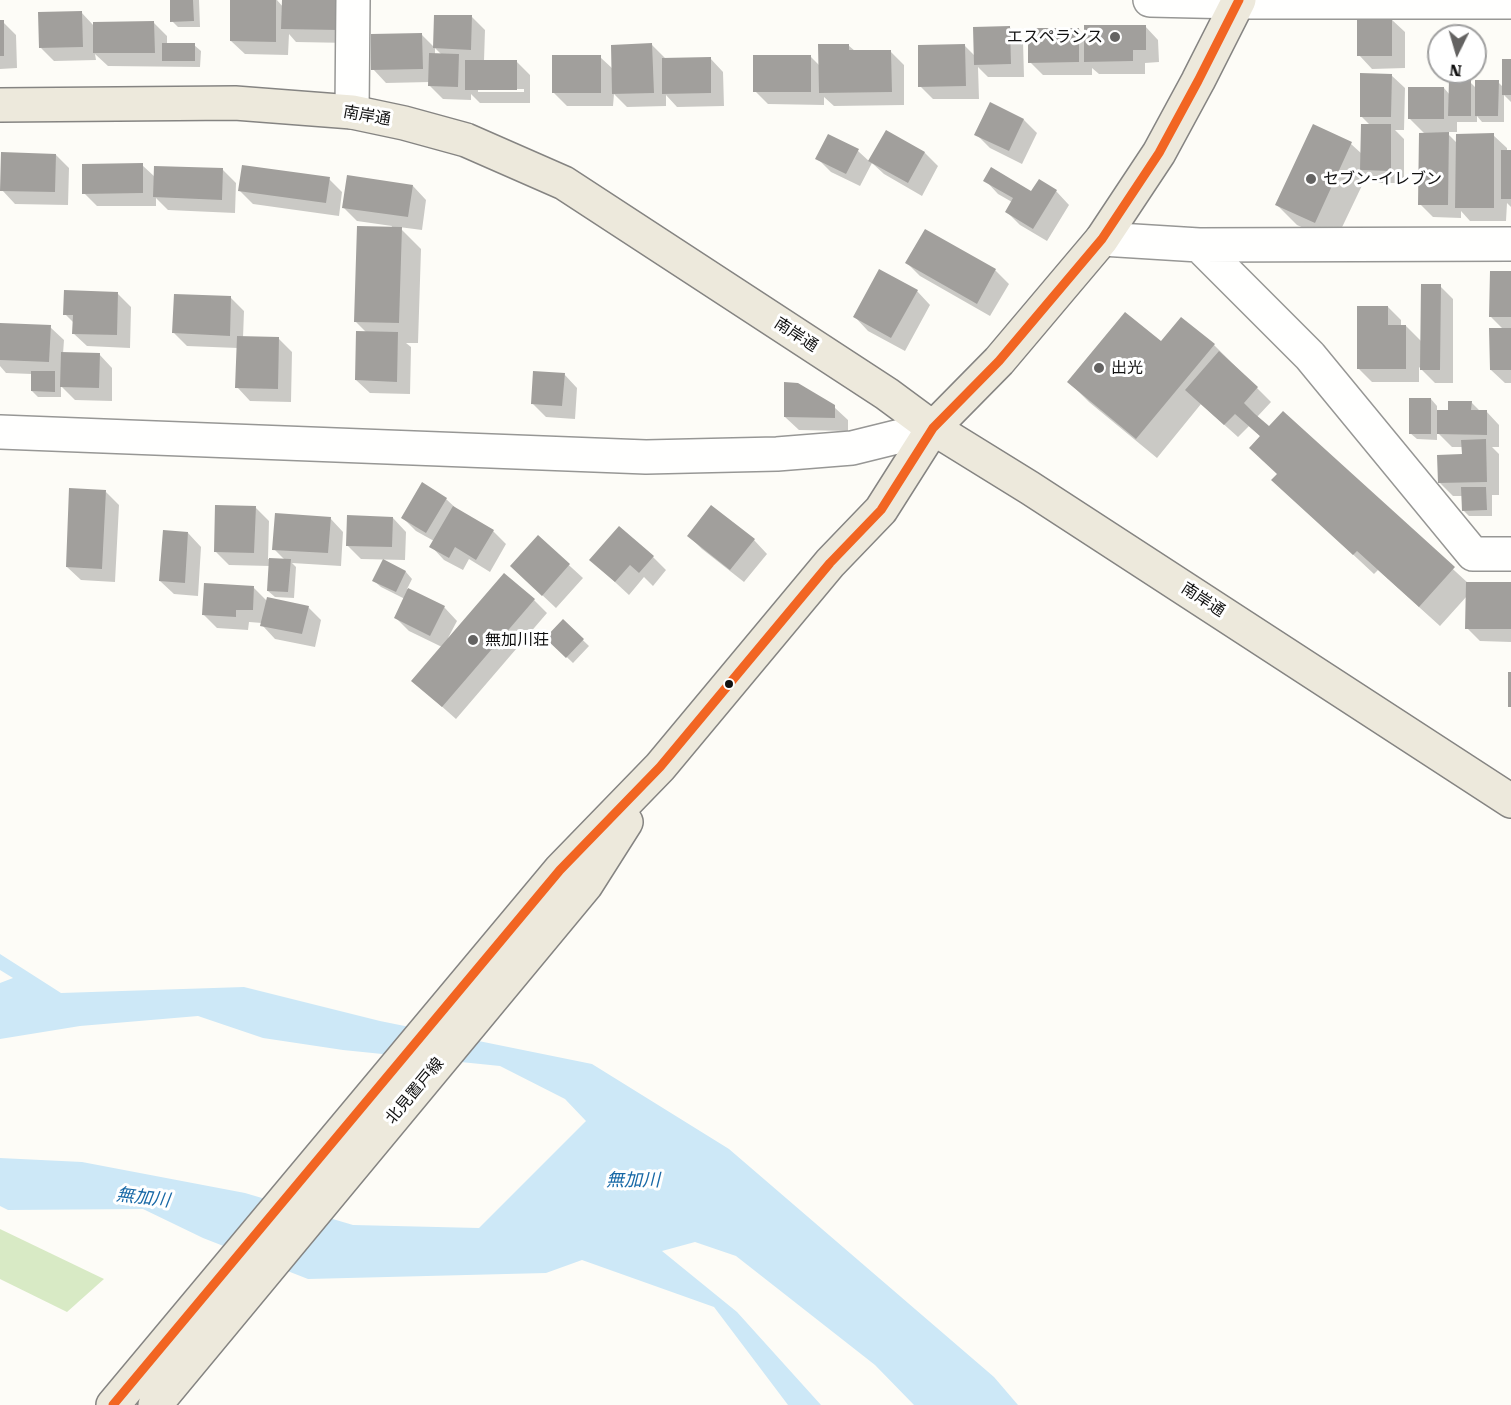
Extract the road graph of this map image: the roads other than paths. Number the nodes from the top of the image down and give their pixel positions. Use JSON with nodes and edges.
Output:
{"nodes":[{"id":1,"x":353,"y":0,"type":"edge"},
{"id":2,"x":1150,"y":0,"type":"edge"},
{"id":3,"x":1239,"y":1,"type":"edge"},
{"id":4,"x":1511,"y":2,"type":"edge"},
{"id":5,"x":0,"y":105,"type":"edge"},
{"id":6,"x":352,"y":112,"type":"junction"},
{"id":7,"x":1102,"y":239,"type":"junction"},
{"id":8,"x":1511,"y":244,"type":"edge"},
{"id":9,"x":1199,"y":245,"type":"junction"},
{"id":10,"x":933,"y":428,"type":"junction"},
{"id":11,"x":0,"y":432,"type":"edge"},
{"id":12,"x":1511,"y":554,"type":"edge"},
{"id":13,"x":1511,"y":801,"type":"edge"},
{"id":14,"x":573,"y":877,"type":"junction"},
{"id":15,"x":113,"y":1405,"type":"edge"},
{"id":16,"x":155,"y":1405,"type":"edge"}],
"edges":[{"from":1,"to":6,"type":"street"},
{"from":2,"to":3,"type":"street"},
{"from":3,"to":4,"type":"street"},
{"from":3,"to":7,"type":"main road","name":"北見置戸線"},
{"from":5,"to":6,"type":"main road","name":"南岸通"},
{"from":6,"to":10,"type":"main road","name":"南岸通"},
{"from":7,"to":9,"type":"street"},
{"from":7,"to":10,"type":"main road","name":"北見置戸線"},
{"from":8,"to":9,"type":"street"},
{"from":9,"to":12,"type":"street"},
{"from":10,"to":11,"type":"street"},
{"from":10,"to":13,"type":"main road","name":"南岸通"},
{"from":10,"to":14,"type":"main road","name":"北見置戸線"},
{"from":14,"to":15,"type":"main road","name":"北見置戸線"},
{"from":14,"to":16,"type":"main road","name":"北見置戸線"}]}
